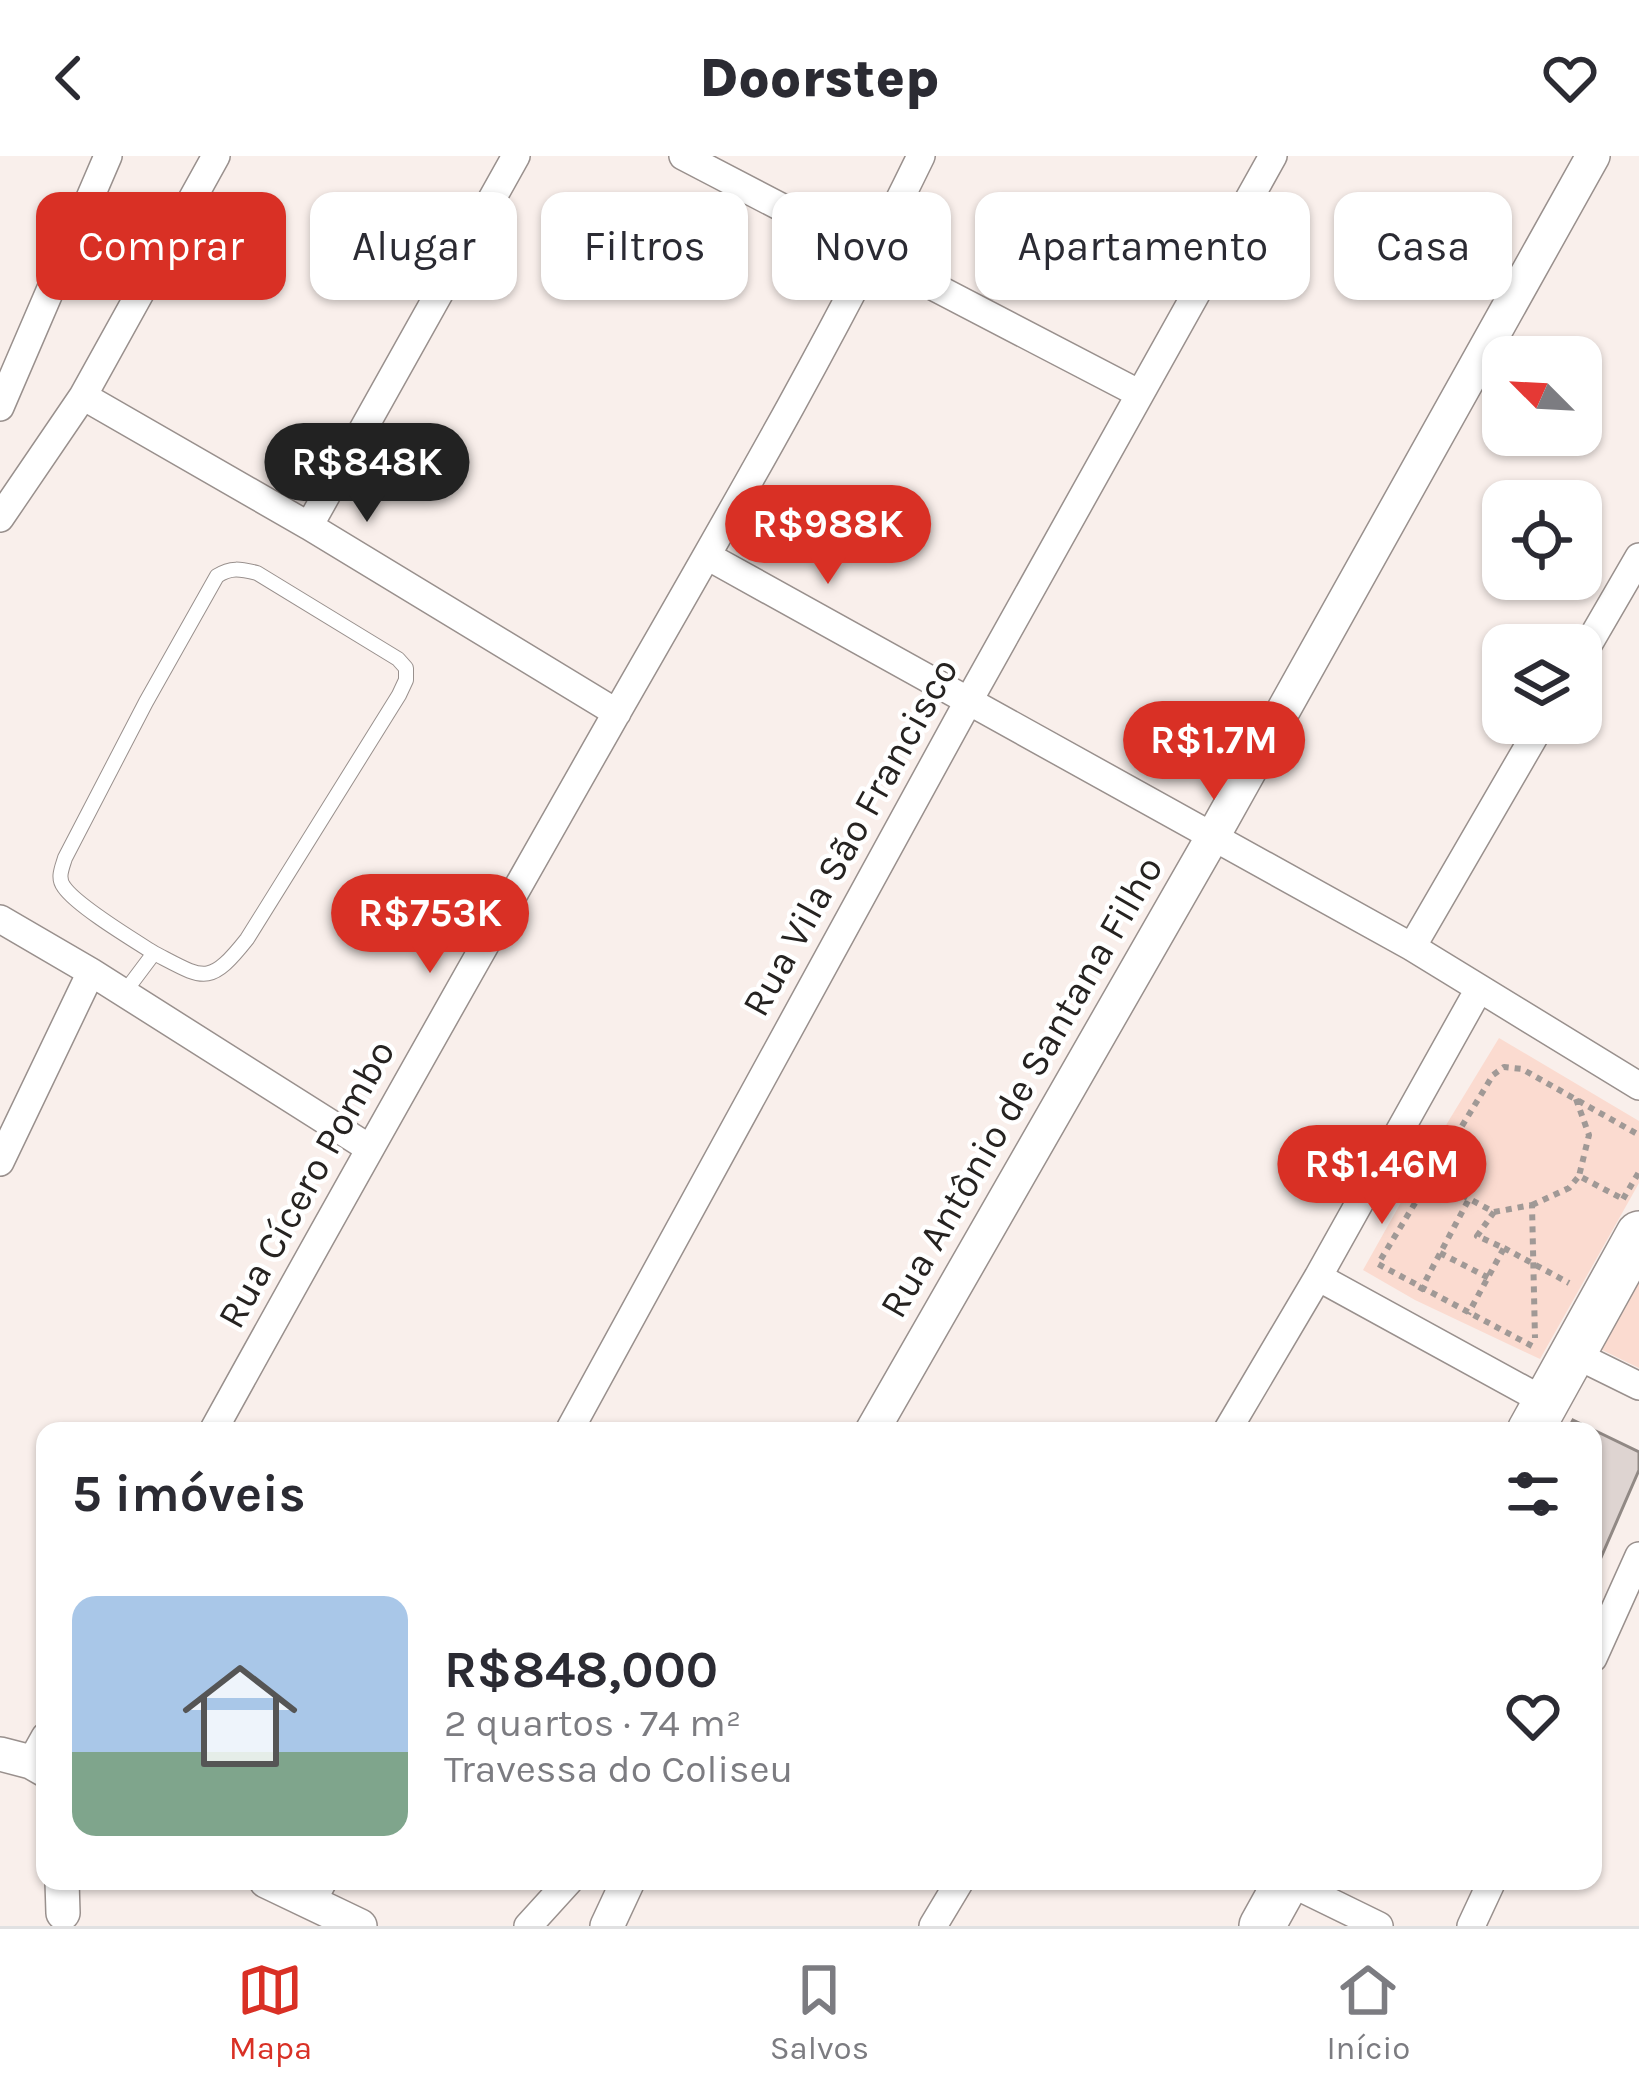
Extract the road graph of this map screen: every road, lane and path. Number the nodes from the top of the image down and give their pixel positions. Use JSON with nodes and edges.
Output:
{"nodes":[{"id":1,"x":108,"y":156,"type":"edge"},
{"id":2,"x":216,"y":156,"type":"edge"},
{"id":3,"x":516,"y":156,"type":"edge"},
{"id":4,"x":683,"y":156,"type":"edge"},
{"id":5,"x":921,"y":156,"type":"edge"},
{"id":6,"x":1274,"y":156,"type":"edge"},
{"id":7,"x":1593,"y":156,"type":"edge"},
{"id":8,"x":904,"y":192,"type":"edge"},
{"id":9,"x":772,"y":202,"type":"edge"},
{"id":10,"x":951,"y":295,"type":"edge"},
{"id":11,"x":849,"y":300,"type":"edge"},
{"id":12,"x":1140,"y":394,"type":"junction"},
{"id":13,"x":83,"y":396,"type":"junction"},
{"id":14,"x":0,"y":407,"type":"edge"},
{"id":15,"x":0,"y":518,"type":"edge"},
{"id":16,"x":309,"y":526,"type":"junction"},
{"id":17,"x":709,"y":556,"type":"junction"},
{"id":18,"x":1639,"y":557,"type":"edge"},
{"id":19,"x":1600,"y":624,"type":"edge"},
{"id":20,"x":968,"y":702,"type":"junction"},
{"id":21,"x":617,"y":713,"type":"junction"},
{"id":22,"x":1530,"y":744,"type":"edge"},
{"id":23,"x":1212,"y":838,"type":"junction"},
{"id":24,"x":0,"y":919,"type":"edge"},
{"id":25,"x":1412,"y":946,"type":"junction"},
{"id":26,"x":154,"y":953,"type":"junction"},
{"id":27,"x":91,"y":972,"type":"junction"},
{"id":28,"x":1479,"y":989,"type":"junction"},
{"id":29,"x":124,"y":993,"type":"junction"},
{"id":30,"x":1639,"y":1086,"type":"edge"},
{"id":31,"x":1576,"y":1098,"type":"junction"},
{"id":32,"x":1639,"y":1135,"type":"edge"},
{"id":33,"x":369,"y":1148,"type":"junction"},
{"id":34,"x":0,"y":1162,"type":"edge"},
{"id":35,"x":1639,"y":1172,"type":"edge"},
{"id":36,"x":1579,"y":1176,"type":"junction"},
{"id":37,"x":1430,"y":1178,"type":"junction"},
{"id":38,"x":1469,"y":1199,"type":"junction"},
{"id":39,"x":1532,"y":1205,"type":"junction"},
{"id":40,"x":1495,"y":1212,"type":"junction"},
{"id":41,"x":1639,"y":1234,"type":"edge"},
{"id":42,"x":1504,"y":1248,"type":"junction"},
{"id":43,"x":1440,"y":1253,"type":"junction"},
{"id":44,"x":1531,"y":1262,"type":"junction"},
{"id":45,"x":1318,"y":1277,"type":"junction"},
{"id":46,"x":1489,"y":1278,"type":"junction"},
{"id":47,"x":1422,"y":1288,"type":"junction"},
{"id":48,"x":1563,"y":1300,"type":"dead end"},
{"id":49,"x":1468,"y":1314,"type":"junction"},
{"id":50,"x":1550,"y":1344,"type":"junction"},
{"id":51,"x":1639,"y":1386,"type":"edge"},
{"id":52,"x":1538,"y":1416,"type":"edge"},
{"id":53,"x":218,"y":1422,"type":"edge"},
{"id":54,"x":574,"y":1422,"type":"edge"},
{"id":55,"x":877,"y":1422,"type":"edge"},
{"id":56,"x":1232,"y":1422,"type":"edge"},
{"id":57,"x":1639,"y":1556,"type":"edge"},
{"id":58,"x":1602,"y":1638,"type":"edge"},
{"id":59,"x":561,"y":1890,"type":"edge"},
{"id":60,"x":624,"y":1890,"type":"edge"},
{"id":61,"x":955,"y":1890,"type":"edge"},
{"id":62,"x":1282,"y":1890,"type":"edge"},
{"id":63,"x":1305,"y":1890,"type":"edge"},
{"id":64,"x":1488,"y":1890,"type":"edge"},
{"id":65,"x":316,"y":1892,"type":"edge"},
{"id":66,"x":360,"y":1926,"type":"edge"},
{"id":67,"x":528,"y":1926,"type":"edge"},
{"id":68,"x":607,"y":1926,"type":"edge"},
{"id":69,"x":933,"y":1926,"type":"edge"},
{"id":70,"x":1262,"y":1926,"type":"edge"},
{"id":71,"x":1378,"y":1926,"type":"edge"},
{"id":72,"x":1471,"y":1926,"type":"edge"}],
"edges":[{"from":1,"to":14,"type":"street"},
{"from":2,"to":13,"type":"street"},
{"from":3,"to":16,"type":"street"},
{"from":4,"to":9,"type":"street"},
{"from":5,"to":8,"type":"street","name":"Rua Cícero Pombo"},
{"from":6,"to":12,"type":"street","name":"Rua Vila São Francisco"},
{"from":7,"to":23,"type":"street","name":"Rua Antônio de Santana Filho"},
{"from":10,"to":12,"type":"street"},
{"from":11,"to":17,"type":"street","name":"Rua Cícero Pombo"},
{"from":12,"to":20,"type":"street","name":"Rua Vila São Francisco"},
{"from":13,"to":15,"type":"street"},
{"from":13,"to":16,"type":"street"},
{"from":16,"to":21,"type":"street"},
{"from":17,"to":20,"type":"street"},
{"from":17,"to":21,"type":"street","name":"Rua Cícero Pombo"},
{"from":18,"to":19,"type":"street"},
{"from":20,"to":23,"type":"street"},
{"from":20,"to":54,"type":"street","name":"Rua Vila São Francisco"},
{"from":21,"to":33,"type":"street","name":"Rua Cícero Pombo"},
{"from":22,"to":25,"type":"street"},
{"from":23,"to":25,"type":"street"},
{"from":23,"to":55,"type":"street","name":"Rua Antônio de Santana Filho"},
{"from":24,"to":27,"type":"street"},
{"from":25,"to":28,"type":"street"},
{"from":26,"to":26,"type":"lane"},
{"from":26,"to":29,"type":"lane"},
{"from":27,"to":29,"type":"street"},
{"from":27,"to":34,"type":"street"},
{"from":28,"to":30,"type":"street"},
{"from":28,"to":45,"type":"street"},
{"from":29,"to":33,"type":"street"},
{"from":31,"to":32,"type":"path"},
{"from":31,"to":36,"type":"path"},
{"from":31,"to":37,"type":"path"},
{"from":33,"to":53,"type":"street","name":"Rua Cícero Pombo"},
{"from":35,"to":36,"type":"path"},
{"from":36,"to":39,"type":"path"},
{"from":37,"to":38,"type":"path"},
{"from":37,"to":47,"type":"path"},
{"from":38,"to":40,"type":"path"},
{"from":38,"to":43,"type":"path"},
{"from":39,"to":40,"type":"path"},
{"from":39,"to":44,"type":"path"},
{"from":40,"to":42,"type":"path"},
{"from":41,"to":50,"type":"main road"},
{"from":42,"to":44,"type":"path"},
{"from":42,"to":46,"type":"path"},
{"from":43,"to":46,"type":"path"},
{"from":43,"to":47,"type":"path"},
{"from":44,"to":48,"type":"path"},
{"from":44,"to":50,"type":"path"},
{"from":45,"to":52,"type":"street"},
{"from":45,"to":56,"type":"street"},
{"from":46,"to":49,"type":"path"},
{"from":47,"to":49,"type":"path"},
{"from":49,"to":50,"type":"path"},
{"from":50,"to":51,"type":"street"},
{"from":50,"to":52,"type":"main road"},
{"from":57,"to":58,"type":"street"},
{"from":59,"to":67,"type":"street"},
{"from":60,"to":68,"type":"street"},
{"from":61,"to":69,"type":"street"},
{"from":62,"to":70,"type":"main road"},
{"from":63,"to":71,"type":"street"},
{"from":64,"to":72,"type":"street"},
{"from":65,"to":66,"type":"street"}]}
